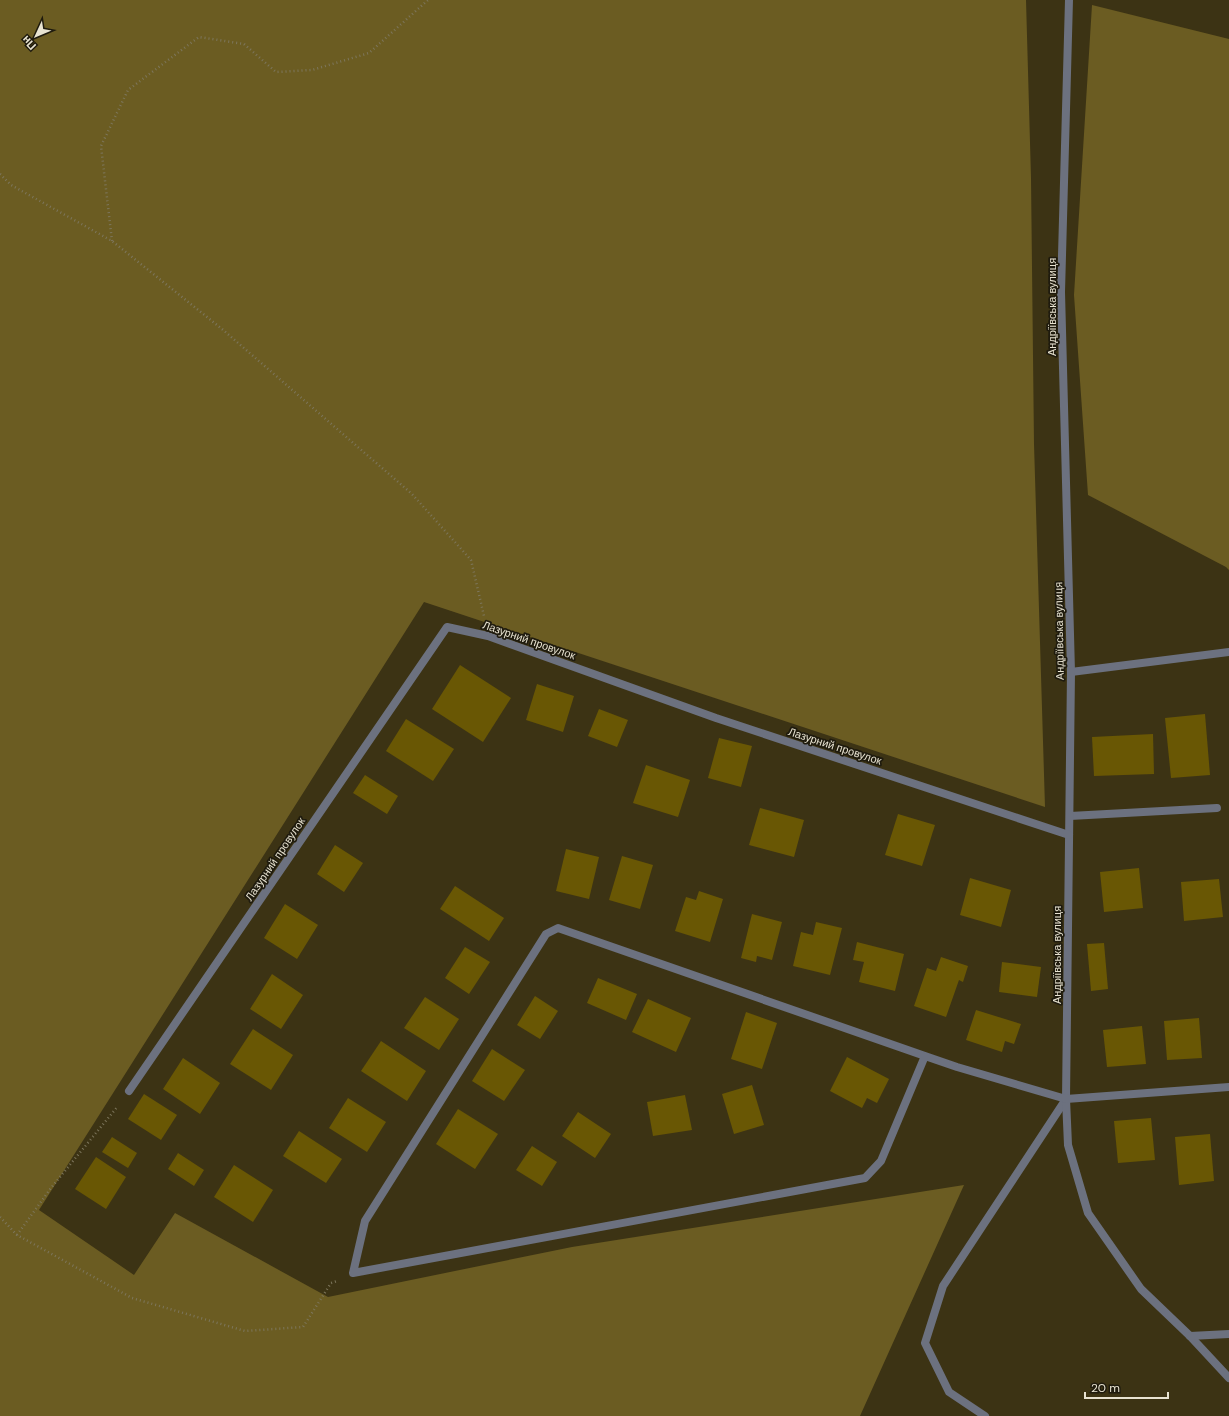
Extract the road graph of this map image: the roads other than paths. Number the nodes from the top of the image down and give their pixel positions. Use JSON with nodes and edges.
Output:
{"nodes":[{"id":1,"x":1069,"y":0,"type":"edge"},
{"id":2,"x":1229,"y":652,"type":"edge"},
{"id":3,"x":1071,"y":672,"type":"junction"},
{"id":4,"x":1217,"y":808,"type":"dead end"},
{"id":5,"x":1070,"y":816,"type":"junction"},
{"id":6,"x":1069,"y":835,"type":"junction"},
{"id":7,"x":925,"y":1056,"type":"junction"},
{"id":8,"x":1229,"y":1088,"type":"edge"},
{"id":9,"x":130,"y":1091,"type":"road end"},
{"id":10,"x":1066,"y":1098,"type":"junction"},
{"id":11,"x":1229,"y":1334,"type":"edge"},
{"id":12,"x":1190,"y":1336,"type":"junction"},
{"id":13,"x":1229,"y":1378,"type":"edge"},
{"id":14,"x":985,"y":1416,"type":"edge"}],
"edges":[{"from":1,"to":3,"type":"street","name":"Андріївська вулиця"},
{"from":2,"to":3,"type":"street"},
{"from":3,"to":5,"type":"street","name":"Андріївська вулиця"},
{"from":4,"to":5,"type":"street"},
{"from":5,"to":6,"type":"street","name":"Андріївська вулиця"},
{"from":6,"to":9,"type":"street","name":"Лазурний провулок"},
{"from":6,"to":10,"type":"street","name":"Андріївська вулиця"},
{"from":7,"to":7,"type":"street"},
{"from":7,"to":10,"type":"street"},
{"from":8,"to":10,"type":"street"},
{"from":10,"to":12,"type":"street","name":"Андріївська вулиця"},
{"from":10,"to":14,"type":"street"},
{"from":11,"to":12,"type":"street"},
{"from":12,"to":13,"type":"street","name":"Андріївська вулиця"}]}
